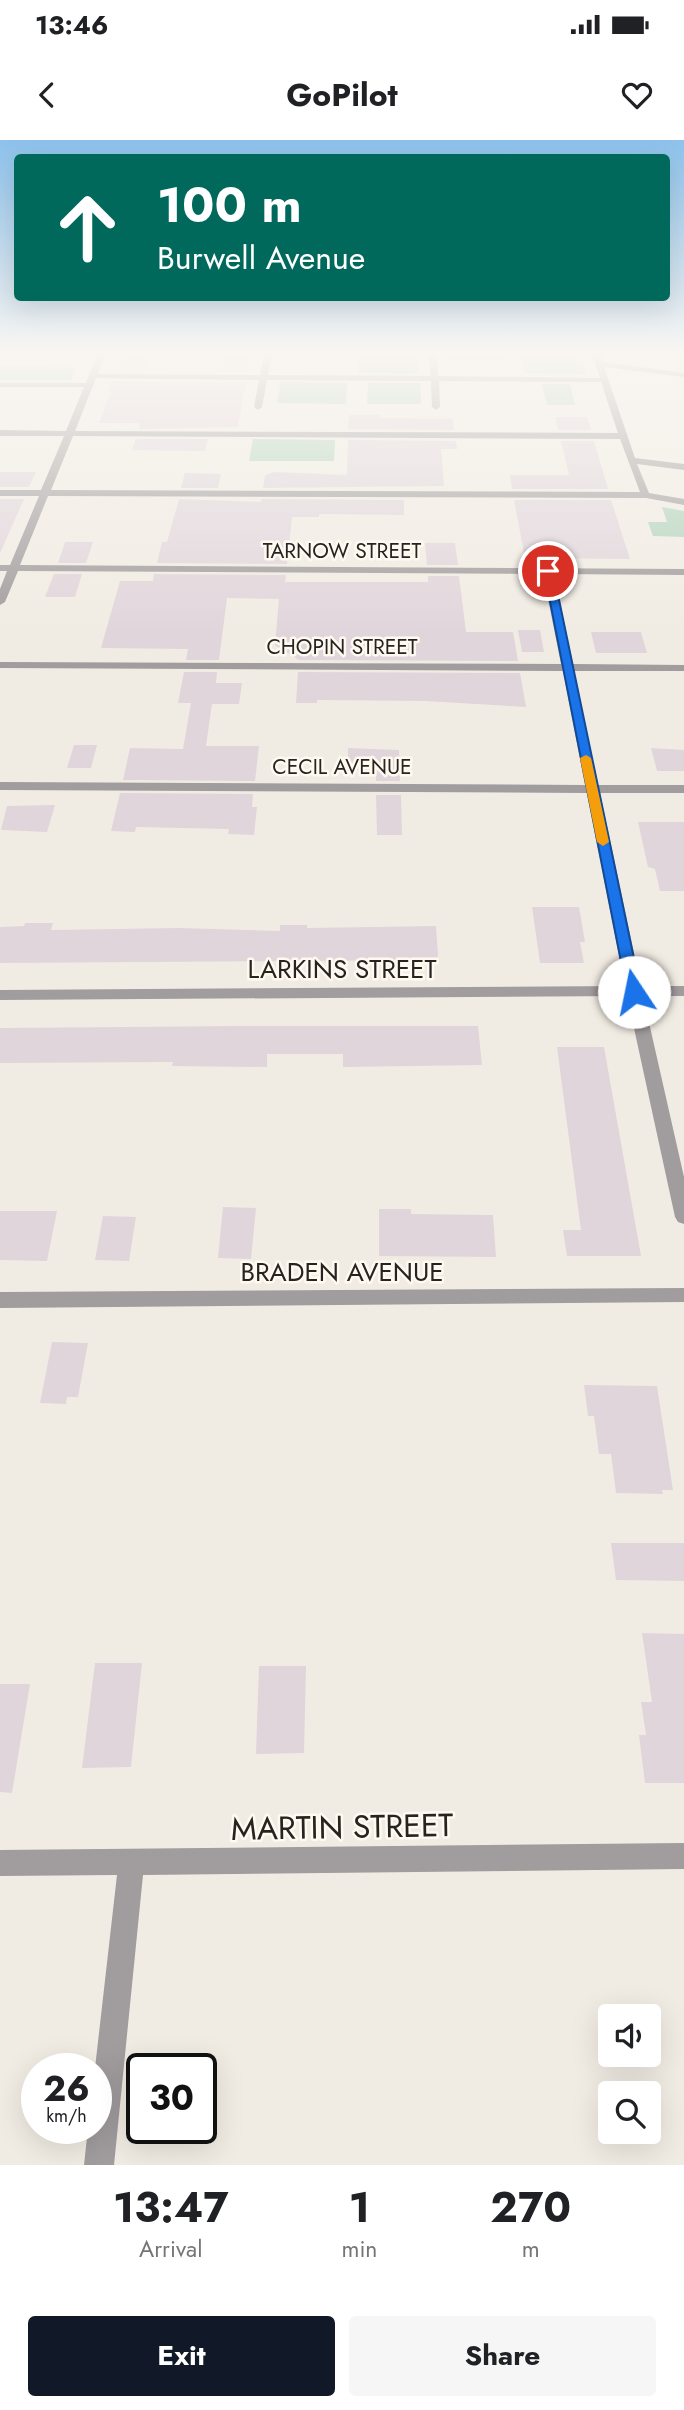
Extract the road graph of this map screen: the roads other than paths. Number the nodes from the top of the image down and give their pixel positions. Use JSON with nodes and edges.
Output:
{"nodes":[{"id":1,"x":63,"y":446,"type":"edge"},
{"id":2,"x":626,"y":446,"type":"edge"},
{"id":3,"x":631,"y":460,"type":"junction"},
{"id":4,"x":684,"y":467,"type":"edge"},
{"id":5,"x":0,"y":493,"type":"edge"},
{"id":6,"x":44,"y":494,"type":"junction"},
{"id":7,"x":646,"y":495,"type":"junction"},
{"id":8,"x":684,"y":502,"type":"edge"},
{"id":9,"x":0,"y":568,"type":"edge"},
{"id":10,"x":13,"y":568,"type":"junction"},
{"id":11,"x":548,"y":571,"type":"junction"},
{"id":12,"x":684,"y":572,"type":"edge"},
{"id":13,"x":0,"y":601,"type":"edge"},
{"id":14,"x":0,"y":665,"type":"edge"},
{"id":15,"x":568,"y":668,"type":"junction"},
{"id":16,"x":684,"y":668,"type":"edge"},
{"id":17,"x":0,"y":786,"type":"edge"},
{"id":18,"x":592,"y":789,"type":"junction"},
{"id":19,"x":684,"y":789,"type":"edge"},
{"id":20,"x":684,"y":991,"type":"edge"},
{"id":21,"x":634,"y":992,"type":"junction"},
{"id":22,"x":0,"y":995,"type":"edge"},
{"id":23,"x":684,"y":1217,"type":"edge"},
{"id":24,"x":684,"y":1296,"type":"edge"},
{"id":25,"x":0,"y":1300,"type":"edge"},
{"id":26,"x":684,"y":1856,"type":"edge"},
{"id":27,"x":0,"y":1863,"type":"edge"},
{"id":28,"x":131,"y":1863,"type":"junction"},
{"id":29,"x":100,"y":2165,"type":"edge"}],
"edges":[{"from":1,"to":6,"type":"street"},
{"from":2,"to":3,"type":"street"},
{"from":3,"to":4,"type":"street"},
{"from":3,"to":7,"type":"street"},
{"from":5,"to":6,"type":"street"},
{"from":6,"to":7,"type":"street"},
{"from":6,"to":10,"type":"street"},
{"from":7,"to":8,"type":"street"},
{"from":9,"to":10,"type":"street","name":"TARNOW STREET"},
{"from":10,"to":11,"type":"street","name":"TARNOW STREET"},
{"from":10,"to":13,"type":"street"},
{"from":11,"to":12,"type":"street","name":"TARNOW STREET"},
{"from":11,"to":15,"type":"street"},
{"from":14,"to":15,"type":"street","name":"CHOPIN STREET"},
{"from":15,"to":16,"type":"street","name":"CHOPIN STREET"},
{"from":15,"to":18,"type":"street"},
{"from":17,"to":18,"type":"street","name":"CECIL AVENUE"},
{"from":18,"to":19,"type":"street","name":"CECIL AVENUE"},
{"from":18,"to":21,"type":"street"},
{"from":20,"to":21,"type":"street","name":"LARKINS STREET"},
{"from":21,"to":22,"type":"street","name":"LARKINS STREET"},
{"from":21,"to":23,"type":"street"},
{"from":24,"to":25,"type":"street","name":"BRADEN AVENUE"},
{"from":26,"to":28,"type":"street","name":"MARTIN STREET"},
{"from":27,"to":28,"type":"street","name":"MARTIN STREET"},
{"from":28,"to":29,"type":"street"}]}
